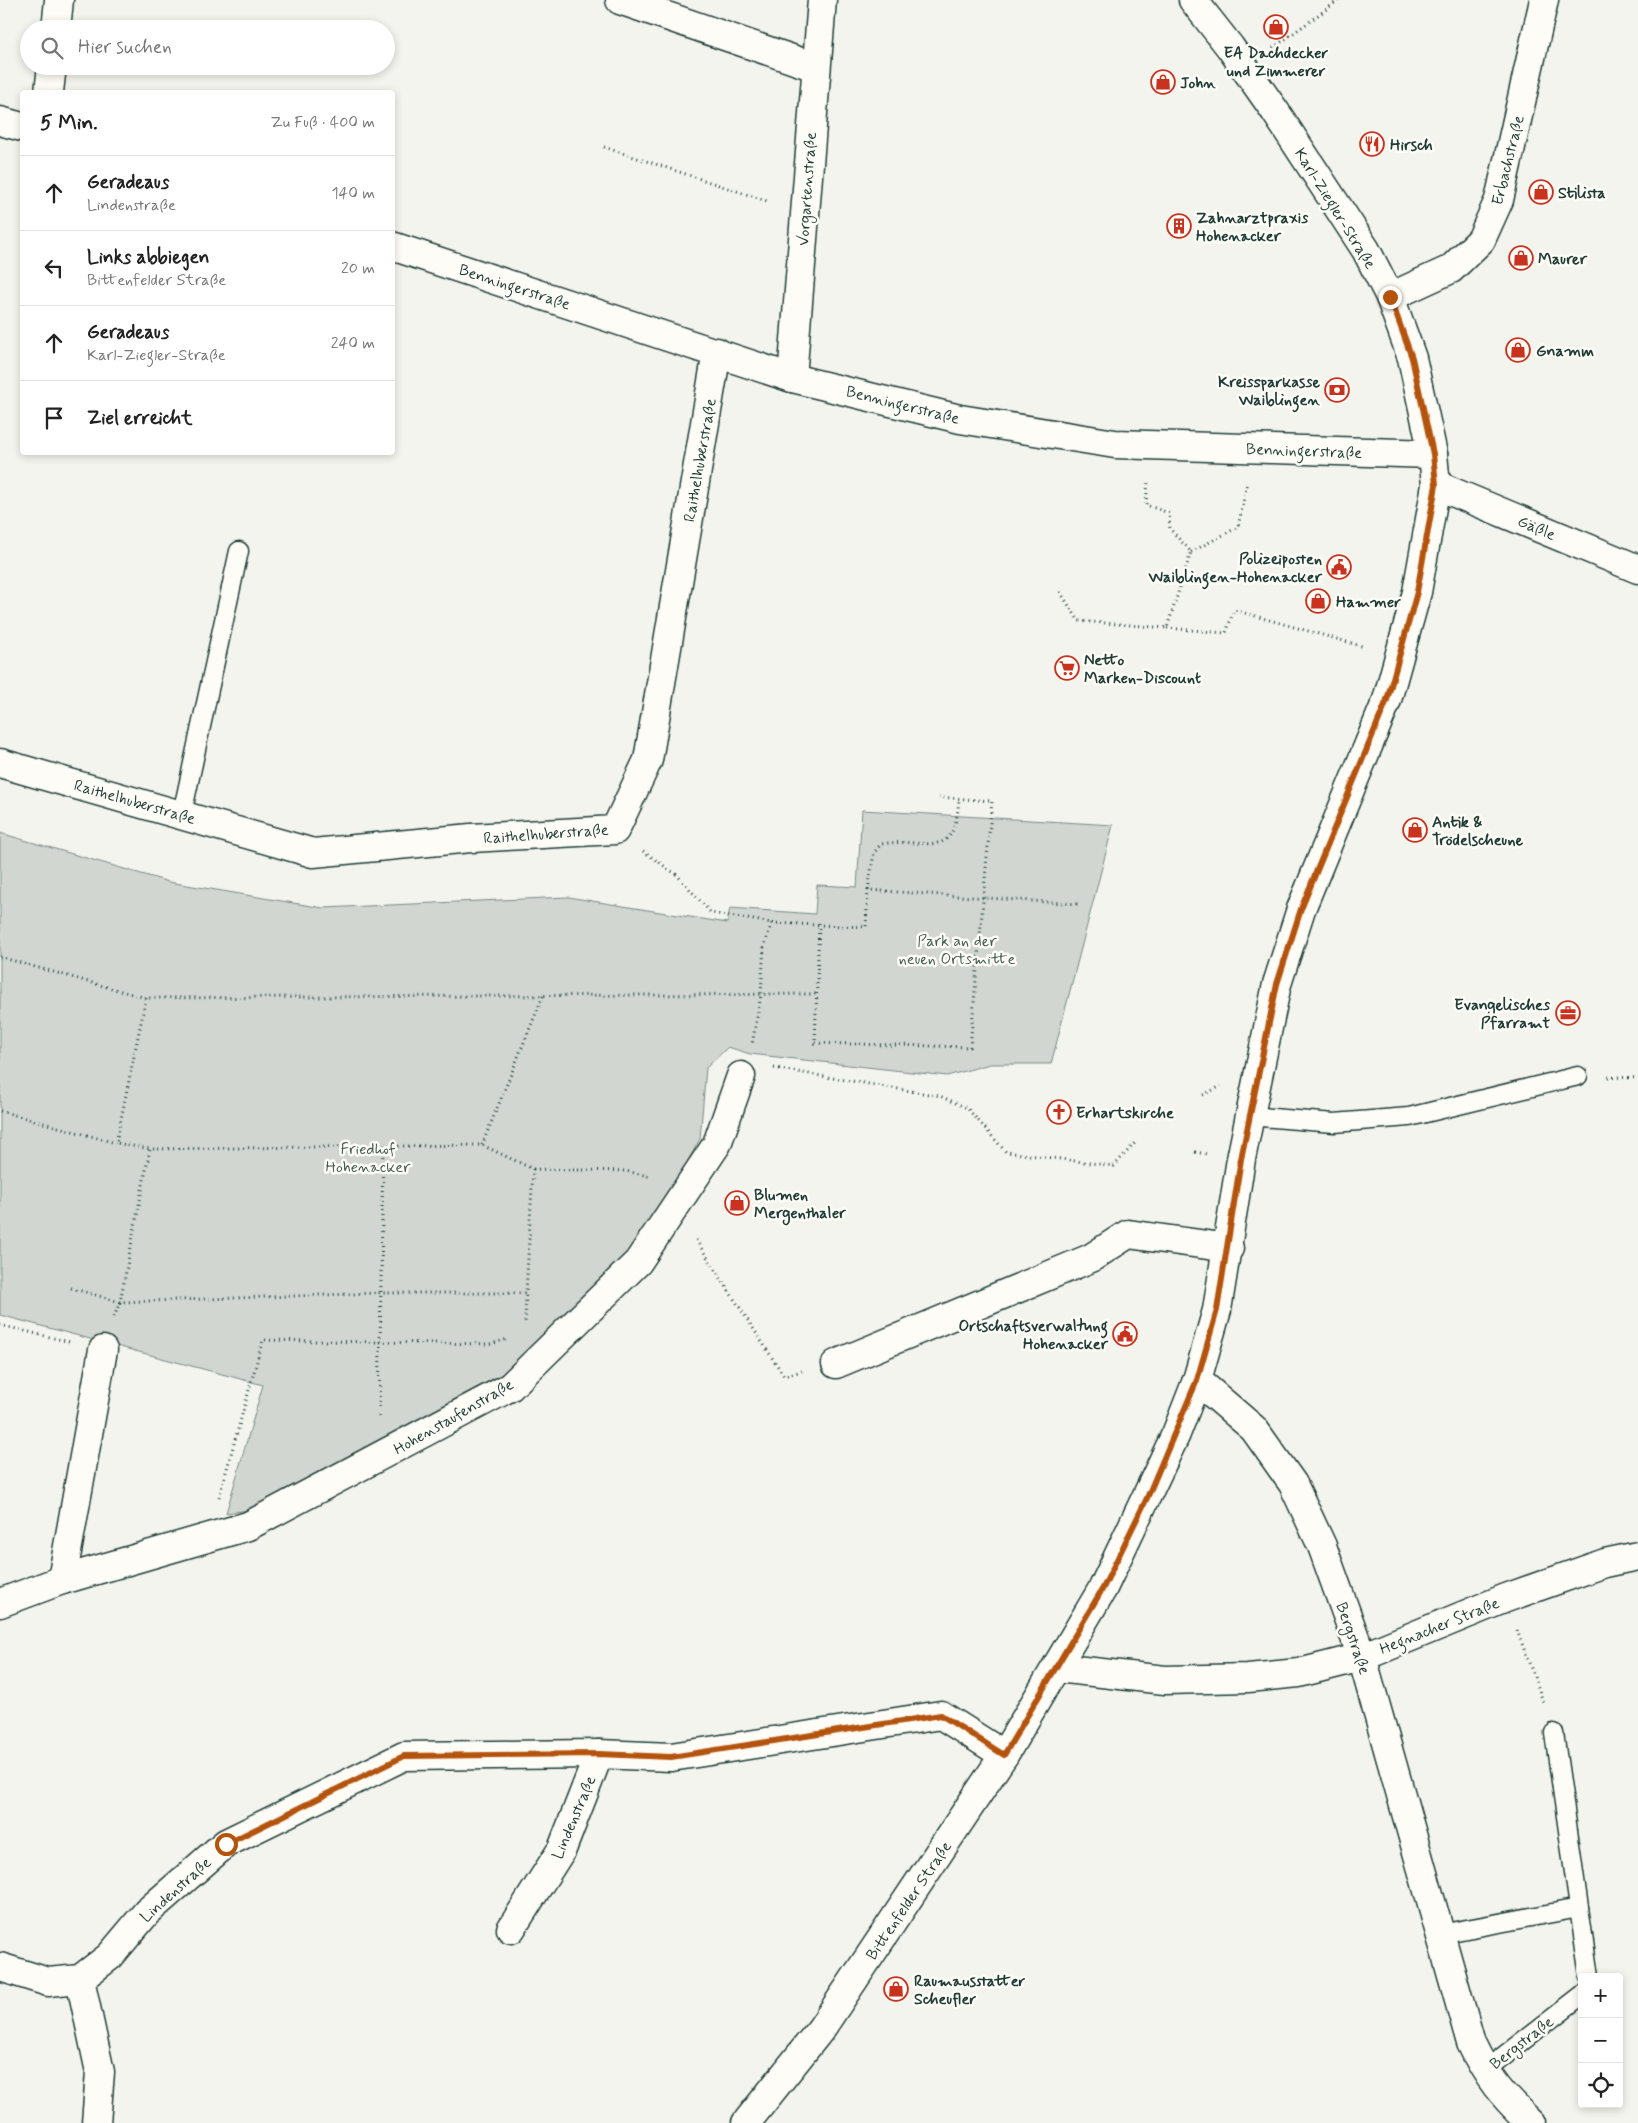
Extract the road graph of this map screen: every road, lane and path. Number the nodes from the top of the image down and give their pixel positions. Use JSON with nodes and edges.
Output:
{"nodes":[{"id":1,"x":59,"y":0,"type":"edge"},
{"id":2,"x":620,"y":0,"type":"edge"},
{"id":3,"x":822,"y":0,"type":"edge"},
{"id":4,"x":1193,"y":0,"type":"edge"},
{"id":5,"x":1340,"y":0,"type":"edge"},
{"id":6,"x":1544,"y":0,"type":"edge"},
{"id":7,"x":57,"y":20,"type":"edge"},
{"id":8,"x":815,"y":67,"type":"junction"},
{"id":9,"x":1245,"y":68,"type":"junction"},
{"id":10,"x":51,"y":75,"type":"edge"},
{"id":11,"x":50,"y":90,"type":"edge"},
{"id":12,"x":0,"y":121,"type":"edge"},
{"id":13,"x":20,"y":127,"type":"edge"},
{"id":14,"x":604,"y":147,"type":"dead end"},
{"id":15,"x":804,"y":213,"type":"junction"},
{"id":16,"x":395,"y":247,"type":"edge"},
{"id":17,"x":1390,"y":297,"type":"junction"},
{"id":18,"x":717,"y":352,"type":"junction"},
{"id":19,"x":792,"y":378,"type":"junction"},
{"id":20,"x":1151,"y":445,"type":"junction"},
{"id":21,"x":1254,"y":448,"type":"junction"},
{"id":22,"x":1433,"y":454,"type":"junction"},
{"id":23,"x":1436,"y":485,"type":"junction"},
{"id":24,"x":239,"y":551,"type":"dead end"},
{"id":25,"x":1191,"y":552,"type":"junction"},
{"id":26,"x":1638,"y":569,"type":"edge"},
{"id":27,"x":1060,"y":592,"type":"dead end"},
{"id":28,"x":1167,"y":628,"type":"junction"},
{"id":29,"x":1399,"y":656,"type":"junction"},
{"id":30,"x":0,"y":763,"type":"edge"},
{"id":31,"x":939,"y":797,"type":"dead end"},
{"id":32,"x":959,"y":799,"type":"junction"},
{"id":33,"x":182,"y":814,"type":"junction"},
{"id":34,"x":615,"y":830,"type":"junction"},
{"id":35,"x":868,"y":890,"type":"junction"},
{"id":36,"x":984,"y":898,"type":"junction"},
{"id":37,"x":1078,"y":904,"type":"dead end"},
{"id":38,"x":772,"y":923,"type":"junction"},
{"id":39,"x":819,"y":924,"type":"junction"},
{"id":40,"x":0,"y":957,"type":"edge"},
{"id":41,"x":816,"y":994,"type":"junction"},
{"id":42,"x":761,"y":995,"type":"junction"},
{"id":43,"x":544,"y":996,"type":"junction"},
{"id":44,"x":146,"y":998,"type":"junction"},
{"id":45,"x":744,"y":1070,"type":"junction"},
{"id":46,"x":1578,"y":1076,"type":"dead end"},
{"id":47,"x":0,"y":1111,"type":"edge"},
{"id":48,"x":1249,"y":1116,"type":"junction"},
{"id":49,"x":116,"y":1143,"type":"junction"},
{"id":50,"x":1135,"y":1143,"type":"dead end"},
{"id":51,"x":384,"y":1145,"type":"junction"},
{"id":52,"x":482,"y":1145,"type":"junction"},
{"id":53,"x":150,"y":1150,"type":"junction"},
{"id":54,"x":533,"y":1169,"type":"junction"},
{"id":55,"x":683,"y":1197,"type":"junction"},
{"id":56,"x":1229,"y":1248,"type":"junction"},
{"id":57,"x":72,"y":1288,"type":"dead end"},
{"id":58,"x":380,"y":1293,"type":"junction"},
{"id":59,"x":526,"y":1293,"type":"junction"},
{"id":60,"x":120,"y":1302,"type":"junction"},
{"id":61,"x":0,"y":1325,"type":"edge"},
{"id":62,"x":524,"y":1326,"type":"dead end"},
{"id":63,"x":516,"y":1337,"type":"dead end"},
{"id":64,"x":379,"y":1342,"type":"junction"},
{"id":65,"x":103,"y":1350,"type":"junction"},
{"id":66,"x":836,"y":1364,"type":"dead end"},
{"id":67,"x":784,"y":1376,"type":"dead end"},
{"id":68,"x":1197,"y":1380,"type":"junction"},
{"id":69,"x":379,"y":1458,"type":"junction"},
{"id":70,"x":207,"y":1538,"type":"junction"},
{"id":71,"x":1638,"y":1556,"type":"edge"},
{"id":72,"x":62,"y":1580,"type":"junction"},
{"id":73,"x":1506,"y":1598,"type":"junction"},
{"id":74,"x":0,"y":1603,"type":"edge"},
{"id":75,"x":1362,"y":1657,"type":"junction"},
{"id":76,"x":1057,"y":1668,"type":"junction"},
{"id":77,"x":1554,"y":1733,"type":"joint"},
{"id":78,"x":599,"y":1754,"type":"junction"},
{"id":79,"x":1004,"y":1755,"type":"junction"},
{"id":80,"x":1579,"y":1908,"type":"junction"},
{"id":81,"x":511,"y":1929,"type":"dead end"},
{"id":82,"x":1440,"y":1934,"type":"junction"},
{"id":83,"x":0,"y":1967,"type":"edge"},
{"id":84,"x":1588,"y":1973,"type":"edge"},
{"id":85,"x":80,"y":1979,"type":"junction"},
{"id":86,"x":1578,"y":1998,"type":"edge"},
{"id":87,"x":1484,"y":2071,"type":"junction"},
{"id":88,"x":96,"y":2123,"type":"edge"},
{"id":89,"x":746,"y":2123,"type":"edge"},
{"id":90,"x":1531,"y":2123,"type":"edge"}],
"edges":[{"from":1,"to":7,"type":"street"},
{"from":2,"to":8,"type":"street"},
{"from":3,"to":8,"type":"street","name":"Vorgartenstraße"},
{"from":4,"to":9,"type":"street","name":"Karl-Ziegler-Straße"},
{"from":5,"to":9,"type":"path"},
{"from":6,"to":17,"type":"street","name":"Erbachstraße"},
{"from":8,"to":15,"type":"street","name":"Vorgartenstraße"},
{"from":9,"to":17,"type":"street","name":"Karl-Ziegler-Straße"},
{"from":10,"to":11,"type":"street"},
{"from":12,"to":13,"type":"street"},
{"from":14,"to":15,"type":"path"},
{"from":15,"to":19,"type":"street","name":"Vorgartenstraße"},
{"from":16,"to":18,"type":"street","name":"Benningerstraße"},
{"from":17,"to":22,"type":"street","name":"Karl-Ziegler-Straße"},
{"from":18,"to":19,"type":"street","name":"Benningerstraße"},
{"from":18,"to":34,"type":"street","name":"Raithelhuberstraße"},
{"from":19,"to":20,"type":"street","name":"Benningerstraße"},
{"from":20,"to":21,"type":"street","name":"Benningerstraße"},
{"from":20,"to":25,"type":"path"},
{"from":21,"to":22,"type":"street","name":"Benningerstraße"},
{"from":21,"to":25,"type":"path"},
{"from":22,"to":23,"type":"street","name":"Karl-Ziegler-Straße"},
{"from":23,"to":26,"type":"street","name":"Gäßle"},
{"from":23,"to":29,"type":"street","name":"Karl-Ziegler-Straße"},
{"from":24,"to":33,"type":"lane"},
{"from":25,"to":28,"type":"path"},
{"from":27,"to":28,"type":"path"},
{"from":28,"to":29,"type":"path"},
{"from":29,"to":48,"type":"street","name":"Karl-Ziegler-Straße"},
{"from":30,"to":33,"type":"street","name":"Raithelhuberstraße"},
{"from":31,"to":32,"type":"path"},
{"from":32,"to":35,"type":"path"},
{"from":32,"to":36,"type":"path"},
{"from":33,"to":34,"type":"street","name":"Raithelhuberstraße"},
{"from":34,"to":38,"type":"path"},
{"from":35,"to":36,"type":"path"},
{"from":35,"to":39,"type":"path"},
{"from":36,"to":37,"type":"path"},
{"from":36,"to":41,"type":"path"},
{"from":38,"to":39,"type":"path"},
{"from":38,"to":42,"type":"path"},
{"from":39,"to":41,"type":"path"},
{"from":40,"to":44,"type":"path"},
{"from":41,"to":42,"type":"path"},
{"from":42,"to":43,"type":"path"},
{"from":42,"to":45,"type":"path"},
{"from":43,"to":44,"type":"path"},
{"from":43,"to":52,"type":"path"},
{"from":44,"to":49,"type":"path"},
{"from":45,"to":50,"type":"path"},
{"from":45,"to":55,"type":"street","name":"Hohenstaufenstraße"},
{"from":46,"to":48,"type":"lane"},
{"from":47,"to":49,"type":"path"},
{"from":48,"to":56,"type":"street","name":"Karl-Ziegler-Straße"},
{"from":49,"to":53,"type":"path"},
{"from":51,"to":52,"type":"path"},
{"from":51,"to":53,"type":"path"},
{"from":51,"to":58,"type":"path"},
{"from":52,"to":54,"type":"path"},
{"from":53,"to":60,"type":"path"},
{"from":54,"to":55,"type":"path"},
{"from":54,"to":59,"type":"path"},
{"from":55,"to":67,"type":"path"},
{"from":55,"to":69,"type":"street","name":"Hohenstaufenstraße"},
{"from":56,"to":66,"type":"street"},
{"from":56,"to":68,"type":"street","name":"Karl-Ziegler-Straße"},
{"from":57,"to":60,"type":"path"},
{"from":58,"to":59,"type":"path"},
{"from":58,"to":60,"type":"path"},
{"from":58,"to":64,"type":"path"},
{"from":59,"to":62,"type":"path"},
{"from":60,"to":65,"type":"path"},
{"from":61,"to":65,"type":"path"},
{"from":63,"to":64,"type":"path"},
{"from":64,"to":69,"type":"path"},
{"from":64,"to":70,"type":"path"},
{"from":65,"to":72,"type":"street"},
{"from":68,"to":75,"type":"street","name":"Bergstraße"},
{"from":68,"to":76,"type":"street","name":"Karl-Ziegler-Straße"},
{"from":69,"to":70,"type":"street","name":"Hohenstaufenstraße"},
{"from":70,"to":72,"type":"street","name":"Hohenstaufenstraße"},
{"from":71,"to":73,"type":"street","name":"Hegnacher Straße"},
{"from":72,"to":74,"type":"street","name":"Hohenstaufenstraße"},
{"from":73,"to":75,"type":"street","name":"Hegnacher Straße"},
{"from":73,"to":77,"type":"path"},
{"from":75,"to":76,"type":"street","name":"Hegnacher Straße"},
{"from":75,"to":82,"type":"street","name":"Bergstraße"},
{"from":76,"to":79,"type":"street","name":"Bittenfelder Straße"},
{"from":77,"to":80,"type":"lane"},
{"from":78,"to":79,"type":"street","name":"Lindenstraße"},
{"from":78,"to":81,"type":"street","name":"Lindenstraße"},
{"from":78,"to":85,"type":"street","name":"Lindenstraße"},
{"from":79,"to":89,"type":"street","name":"Bittenfelder Straße"},
{"from":80,"to":82,"type":"lane"},
{"from":80,"to":84,"type":"lane"},
{"from":82,"to":87,"type":"street","name":"Bergstraße"},
{"from":83,"to":85,"type":"street"},
{"from":85,"to":88,"type":"street"},
{"from":86,"to":87,"type":"lane","name":"Bergstraße"},
{"from":87,"to":90,"type":"street","name":"Bergstraße"}]}
